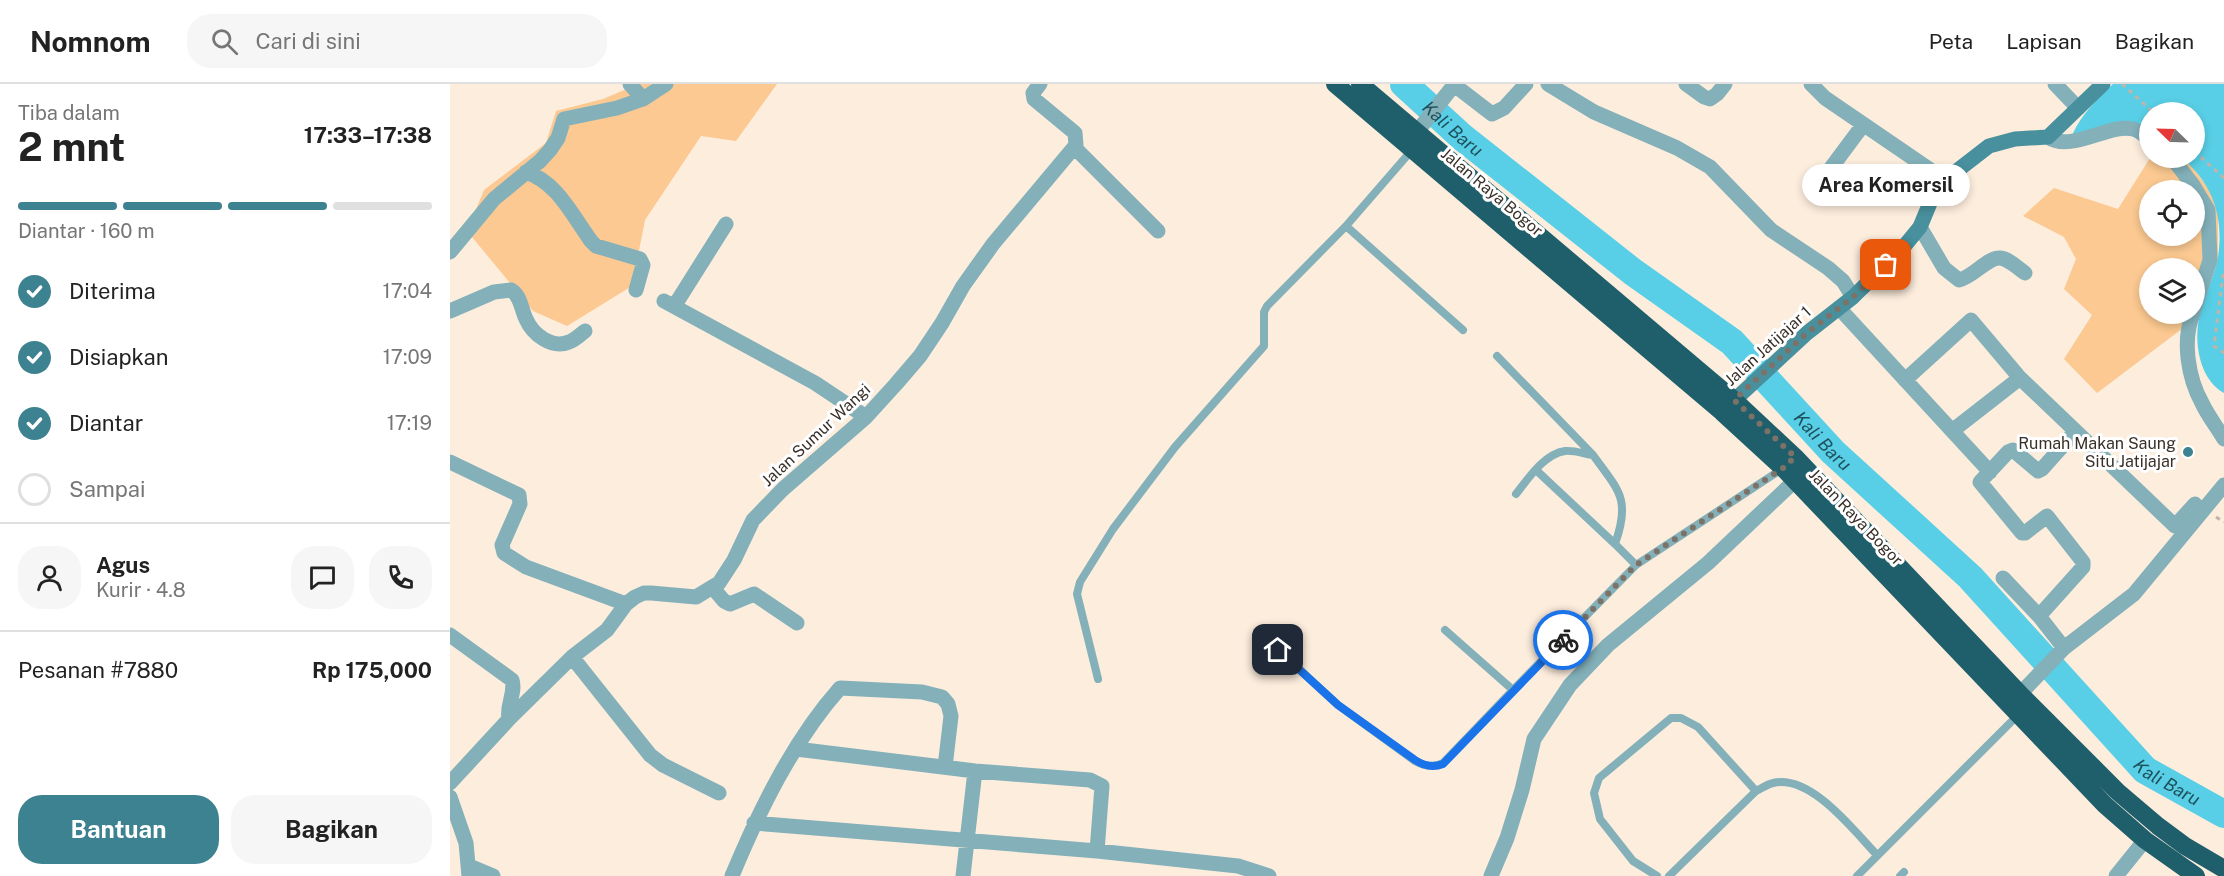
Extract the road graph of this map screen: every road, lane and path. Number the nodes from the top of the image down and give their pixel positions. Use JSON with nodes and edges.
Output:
{"nodes":[{"id":1,"x":630,"y":84,"type":"edge"},
{"id":2,"x":666,"y":84,"type":"edge"},
{"id":3,"x":1040,"y":84,"type":"edge"},
{"id":4,"x":1335,"y":84,"type":"edge"},
{"id":5,"x":1360,"y":84,"type":"edge"},
{"id":6,"x":1526,"y":84,"type":"edge"},
{"id":7,"x":1548,"y":84,"type":"edge"},
{"id":8,"x":1686,"y":84,"type":"edge"},
{"id":9,"x":1725,"y":84,"type":"edge"},
{"id":10,"x":1810,"y":84,"type":"edge"},
{"id":11,"x":2055,"y":84,"type":"edge"},
{"id":12,"x":2102,"y":84,"type":"edge"},
{"id":13,"x":2122,"y":84,"type":"edge"},
{"id":14,"x":1453,"y":86,"type":"edge"},
{"id":15,"x":643,"y":99,"type":"junction"},
{"id":16,"x":2142,"y":102,"type":"edge"},
{"id":17,"x":2078,"y":108,"type":"junction"},
{"id":18,"x":1863,"y":125,"type":"junction"},
{"id":19,"x":2139,"y":132,"type":"edge"},
{"id":20,"x":1418,"y":134,"type":"junction"},
{"id":21,"x":2048,"y":137,"type":"junction"},
{"id":22,"x":1075,"y":148,"type":"junction"},
{"id":23,"x":2205,"y":161,"type":"edge"},
{"id":24,"x":2180,"y":168,"type":"edge"},
{"id":25,"x":526,"y":172,"type":"junction"},
{"id":26,"x":1825,"y":176,"type":"dead end"},
{"id":27,"x":2224,"y":178,"type":"edge"},
{"id":28,"x":1945,"y":180,"type":"junction"},
{"id":29,"x":726,"y":224,"type":"dead end"},
{"id":30,"x":1346,"y":226,"type":"junction"},
{"id":31,"x":1920,"y":227,"type":"junction"},
{"id":32,"x":1158,"y":231,"type":"dead end"},
{"id":33,"x":450,"y":252,"type":"edge"},
{"id":34,"x":2224,"y":263,"type":"edge"},
{"id":35,"x":2025,"y":273,"type":"dead end"},
{"id":36,"x":2205,"y":276,"type":"edge"},
{"id":37,"x":636,"y":290,"type":"dead end"},
{"id":38,"x":1853,"y":297,"type":"junction"},
{"id":39,"x":1839,"y":308,"type":"junction"},
{"id":40,"x":450,"y":311,"type":"edge"},
{"id":41,"x":2189,"y":324,"type":"edge"},
{"id":42,"x":1462,"y":330,"type":"dead end"},
{"id":43,"x":585,"y":331,"type":"dead end"},
{"id":44,"x":2224,"y":354,"type":"edge"},
{"id":45,"x":1497,"y":356,"type":"dead end"},
{"id":46,"x":2020,"y":378,"type":"junction"},
{"id":47,"x":1905,"y":380,"type":"junction"},
{"id":48,"x":1734,"y":400,"type":"junction"},
{"id":49,"x":866,"y":417,"type":"junction"},
{"id":50,"x":1952,"y":431,"type":"junction"},
{"id":51,"x":2075,"y":432,"type":"junction"},
{"id":52,"x":2224,"y":439,"type":"edge"},
{"id":53,"x":1593,"y":455,"type":"junction"},
{"id":54,"x":450,"y":462,"type":"edge"},
{"id":55,"x":1795,"y":469,"type":"junction"},
{"id":56,"x":1536,"y":470,"type":"junction"},
{"id":57,"x":1990,"y":472,"type":"junction"},
{"id":58,"x":2224,"y":486,"type":"edge"},
{"id":59,"x":1516,"y":494,"type":"dead end"},
{"id":60,"x":2194,"y":504,"type":"dead end"},
{"id":61,"x":1615,"y":544,"type":"junction"},
{"id":62,"x":1636,"y":565,"type":"junction"},
{"id":63,"x":2002,"y":578,"type":"dead end"},
{"id":64,"x":713,"y":588,"type":"junction"},
{"id":65,"x":626,"y":604,"type":"junction"},
{"id":66,"x":2039,"y":616,"type":"junction"},
{"id":67,"x":797,"y":623,"type":"dead end"},
{"id":68,"x":1444,"y":630,"type":"dead end"},
{"id":69,"x":450,"y":635,"type":"edge"},
{"id":70,"x":1263,"y":636,"type":"dead end"},
{"id":71,"x":2060,"y":653,"type":"junction"},
{"id":72,"x":572,"y":657,"type":"junction"},
{"id":73,"x":1098,"y":679,"type":"dead end"},
{"id":74,"x":1513,"y":690,"type":"junction"},
{"id":75,"x":2020,"y":694,"type":"junction"},
{"id":76,"x":2018,"y":715,"type":"junction"},
{"id":77,"x":509,"y":718,"type":"junction"},
{"id":78,"x":796,"y":749,"type":"junction"},
{"id":79,"x":945,"y":767,"type":"junction"},
{"id":80,"x":975,"y":771,"type":"junction"},
{"id":81,"x":450,"y":783,"type":"edge"},
{"id":82,"x":1756,"y":790,"type":"junction"},
{"id":83,"x":718,"y":793,"type":"dead end"},
{"id":84,"x":450,"y":798,"type":"edge"},
{"id":85,"x":753,"y":823,"type":"junction"},
{"id":86,"x":2145,"y":840,"type":"junction"},
{"id":87,"x":967,"y":841,"type":"junction"},
{"id":88,"x":1097,"y":851,"type":"junction"},
{"id":89,"x":1877,"y":855,"type":"junction"},
{"id":90,"x":2224,"y":869,"type":"edge"},
{"id":91,"x":469,"y":871,"type":"edge"},
{"id":92,"x":1237,"y":871,"type":"edge"},
{"id":93,"x":493,"y":876,"type":"edge"},
{"id":94,"x":732,"y":876,"type":"edge"},
{"id":95,"x":963,"y":876,"type":"edge"},
{"id":96,"x":1269,"y":876,"type":"edge"},
{"id":97,"x":1491,"y":876,"type":"edge"},
{"id":98,"x":1657,"y":876,"type":"edge"},
{"id":99,"x":1669,"y":876,"type":"edge"},
{"id":100,"x":1857,"y":876,"type":"edge"},
{"id":101,"x":2116,"y":876,"type":"edge"},
{"id":102,"x":2196,"y":876,"type":"edge"}],
"edges":[{"from":1,"to":15,"type":"street"},
{"from":2,"to":15,"type":"street"},
{"from":3,"to":22,"type":"street"},
{"from":4,"to":20,"type":"highway","name":"Jalan Raya Bogor"},
{"from":5,"to":20,"type":"highway","name":"Jalan Raya Bogor"},
{"from":6,"to":14,"type":"street"},
{"from":7,"to":38,"type":"street"},
{"from":8,"to":9,"type":"street"},
{"from":10,"to":18,"type":"street"},
{"from":11,"to":17,"type":"street"},
{"from":12,"to":17,"type":"street"},
{"from":13,"to":16,"type":"path"},
{"from":14,"to":20,"type":"street"},
{"from":15,"to":25,"type":"street"},
{"from":17,"to":21,"type":"street"},
{"from":18,"to":26,"type":"street"},
{"from":18,"to":28,"type":"street"},
{"from":19,"to":21,"type":"street"},
{"from":20,"to":30,"type":"lane"},
{"from":20,"to":48,"type":"highway","name":"Jalan Raya Bogor"},
{"from":21,"to":28,"type":"street","name":"Jalan Jatijajar 1"},
{"from":22,"to":32,"type":"street"},
{"from":22,"to":49,"type":"street","name":"Jalan Sumur Wangi"},
{"from":23,"to":27,"type":"path"},
{"from":24,"to":36,"type":"street"},
{"from":25,"to":33,"type":"street"},
{"from":25,"to":37,"type":"street"},
{"from":28,"to":31,"type":"street","name":"Jalan Jatijajar 1"},
{"from":29,"to":49,"type":"street"},
{"from":30,"to":42,"type":"lane"},
{"from":30,"to":73,"type":"lane"},
{"from":31,"to":35,"type":"street"},
{"from":31,"to":38,"type":"street","name":"Jalan Jatijajar 1"},
{"from":34,"to":44,"type":"path"},
{"from":38,"to":39,"type":"street","name":"Jalan Jatijajar 1"},
{"from":39,"to":47,"type":"street"},
{"from":39,"to":48,"type":"street","name":"Jalan Jatijajar 1"},
{"from":40,"to":43,"type":"street"},
{"from":41,"to":52,"type":"street"},
{"from":45,"to":53,"type":"lane"},
{"from":46,"to":47,"type":"street"},
{"from":46,"to":50,"type":"street"},
{"from":46,"to":51,"type":"street"},
{"from":47,"to":50,"type":"street"},
{"from":48,"to":55,"type":"highway","name":"Jalan Raya Bogor"},
{"from":49,"to":64,"type":"street","name":"Jalan Sumur Wangi"},
{"from":50,"to":57,"type":"street"},
{"from":51,"to":57,"type":"street"},
{"from":51,"to":60,"type":"street"},
{"from":53,"to":56,"type":"lane"},
{"from":53,"to":61,"type":"lane"},
{"from":54,"to":65,"type":"street"},
{"from":55,"to":62,"type":"lane"},
{"from":55,"to":75,"type":"highway","name":"Jalan Raya Bogor"},
{"from":55,"to":76,"type":"highway","name":"Jalan Raya Bogor"},
{"from":55,"to":97,"type":"street"},
{"from":56,"to":59,"type":"lane"},
{"from":56,"to":61,"type":"lane"},
{"from":57,"to":66,"type":"street"},
{"from":58,"to":71,"type":"street"},
{"from":61,"to":62,"type":"lane"},
{"from":62,"to":74,"type":"lane"},
{"from":63,"to":66,"type":"street"},
{"from":64,"to":65,"type":"street"},
{"from":64,"to":67,"type":"street"},
{"from":65,"to":72,"type":"street"},
{"from":66,"to":71,"type":"street"},
{"from":68,"to":74,"type":"lane"},
{"from":69,"to":77,"type":"street"},
{"from":70,"to":74,"type":"lane"},
{"from":71,"to":75,"type":"street"},
{"from":72,"to":77,"type":"street"},
{"from":72,"to":83,"type":"street"},
{"from":75,"to":90,"type":"highway","name":"Jalan Raya Bogor"},
{"from":76,"to":86,"type":"highway","name":"Jalan Raya Bogor"},
{"from":76,"to":89,"type":"lane"},
{"from":77,"to":81,"type":"street"},
{"from":78,"to":79,"type":"street"},
{"from":78,"to":79,"type":"street"},
{"from":78,"to":85,"type":"street"},
{"from":79,"to":80,"type":"street"},
{"from":80,"to":87,"type":"street"},
{"from":80,"to":88,"type":"street"},
{"from":82,"to":89,"type":"lane"},
{"from":82,"to":98,"type":"lane"},
{"from":82,"to":99,"type":"lane"},
{"from":84,"to":91,"type":"street"},
{"from":85,"to":87,"type":"street"},
{"from":85,"to":94,"type":"street"},
{"from":86,"to":101,"type":"street"},
{"from":86,"to":102,"type":"highway","name":"Jalan Raya Bogor"},
{"from":87,"to":88,"type":"street"},
{"from":87,"to":95,"type":"street"},
{"from":88,"to":92,"type":"street"},
{"from":89,"to":100,"type":"lane"},
{"from":91,"to":93,"type":"street"},
{"from":92,"to":96,"type":"street"}]}
